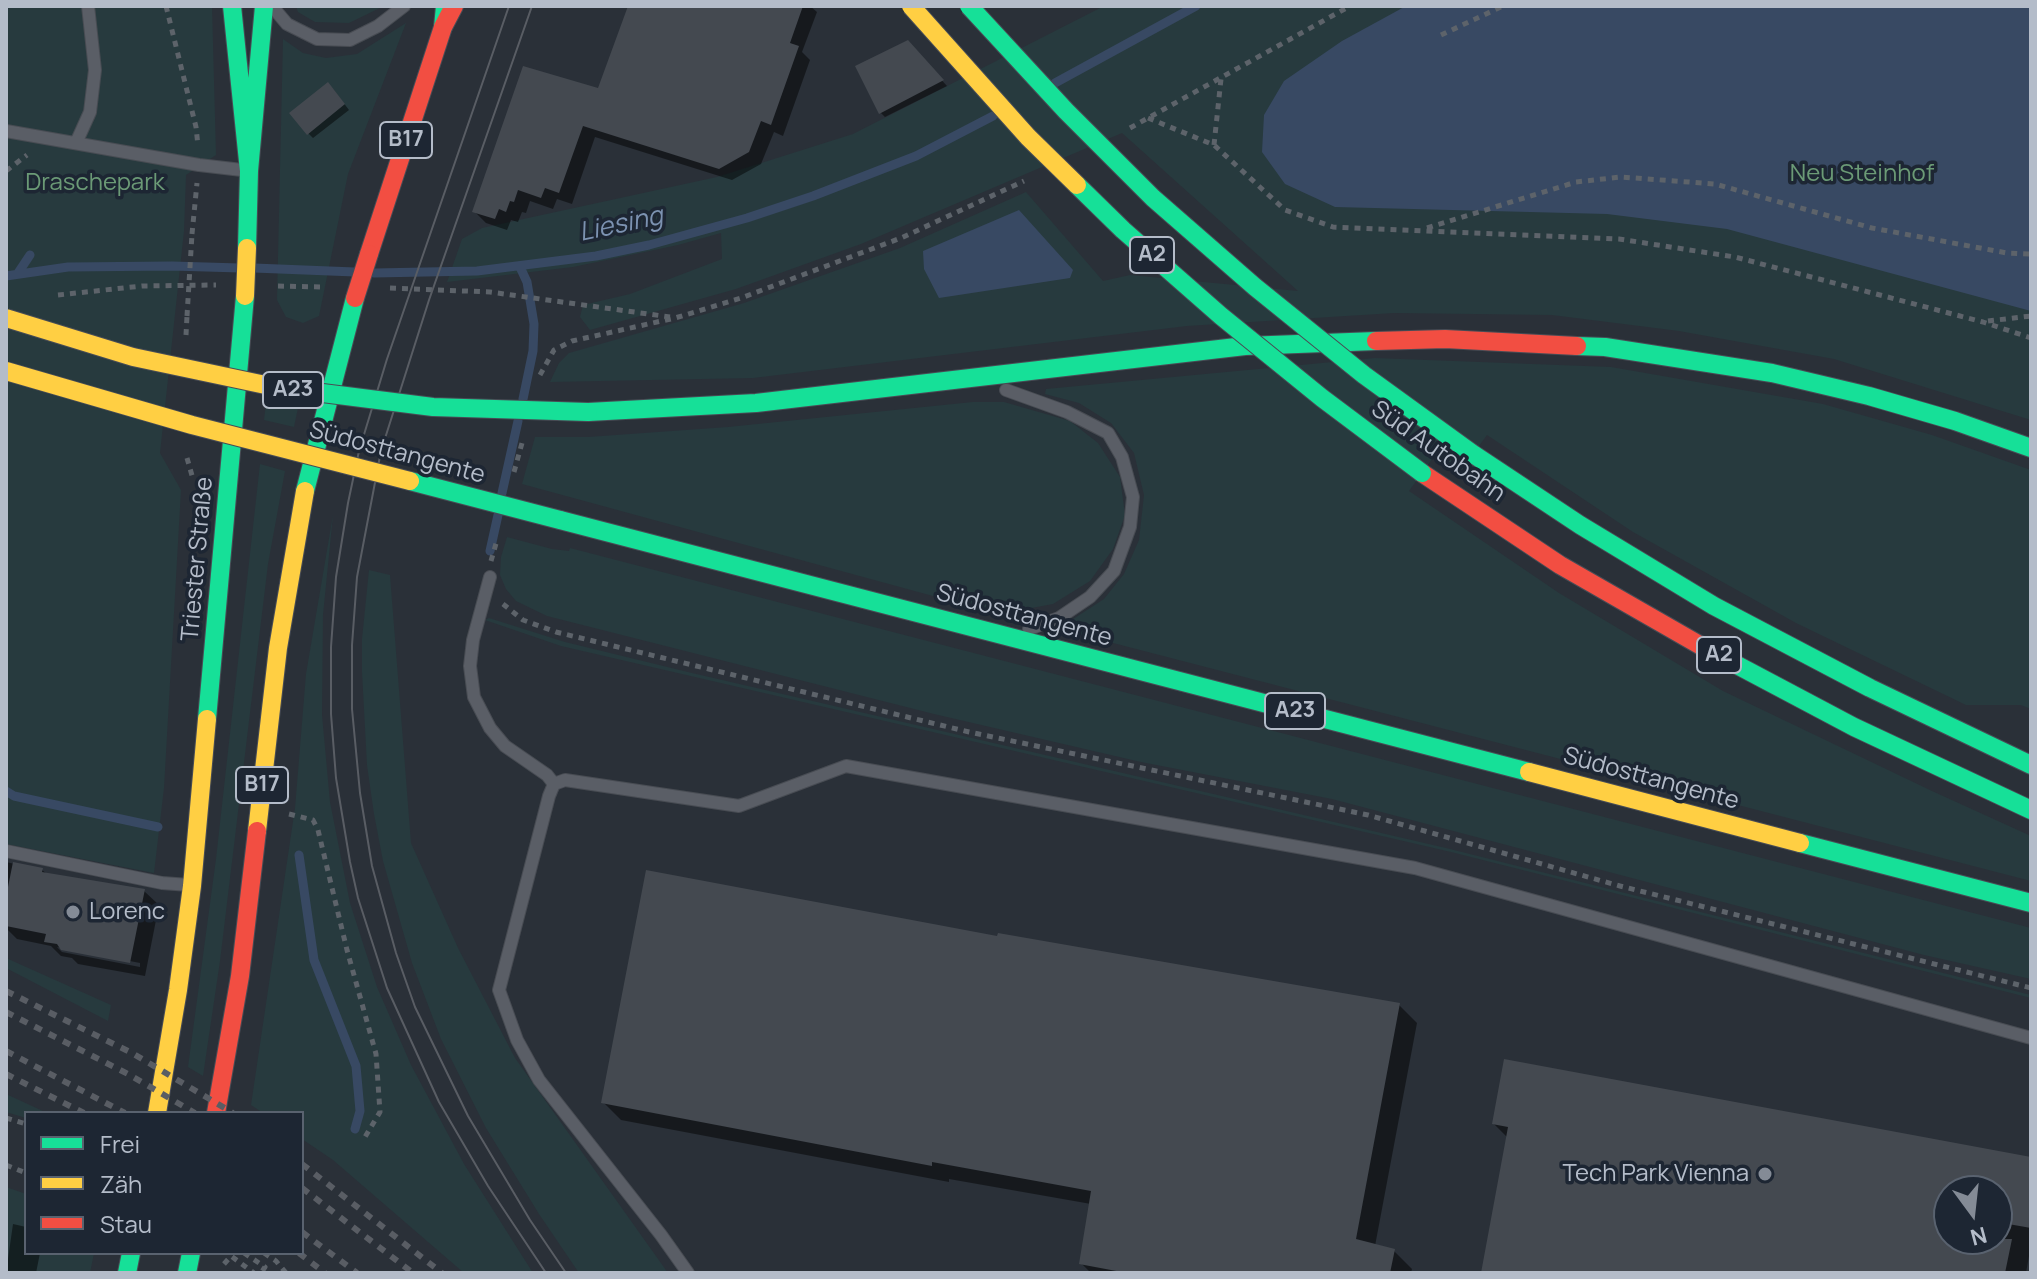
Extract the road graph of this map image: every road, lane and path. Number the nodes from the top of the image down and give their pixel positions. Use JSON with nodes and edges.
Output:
{"nodes":[{"id":1,"x":88,"y":6,"type":"edge"},
{"id":2,"x":166,"y":6,"type":"edge"},
{"id":3,"x":232,"y":6,"type":"edge"},
{"id":4,"x":264,"y":6,"type":"edge"},
{"id":5,"x":271,"y":6,"type":"edge"},
{"id":6,"x":404,"y":6,"type":"edge"},
{"id":7,"x":445,"y":6,"type":"edge"},
{"id":8,"x":454,"y":6,"type":"edge"},
{"id":9,"x":911,"y":6,"type":"edge"},
{"id":10,"x":969,"y":6,"type":"edge"},
{"id":11,"x":1503,"y":6,"type":"edge"},
{"id":12,"x":443,"y":27,"type":"junction"},
{"id":13,"x":1441,"y":35,"type":"dead end"},
{"id":14,"x":1221,"y":79,"type":"dead end"},
{"id":15,"x":1148,"y":118,"type":"dead end"},
{"id":16,"x":6,"y":131,"type":"edge"},
{"id":17,"x":76,"y":143,"type":"junction"},
{"id":18,"x":1214,"y":145,"type":"junction"},
{"id":19,"x":199,"y":165,"type":"junction"},
{"id":20,"x":249,"y":171,"type":"junction"},
{"id":21,"x":1422,"y":230,"type":"junction"},
{"id":22,"x":2031,"y":254,"type":"edge"},
{"id":23,"x":200,"y":285,"type":"dead end"},
{"id":24,"x":446,"y":290,"type":"dead end"},
{"id":25,"x":45,"y":297,"type":"dead end"},
{"id":26,"x":2031,"y":316,"type":"edge"},
{"id":27,"x":6,"y":318,"type":"edge"},
{"id":28,"x":1983,"y":322,"type":"junction"},
{"id":29,"x":2031,"y":338,"type":"edge"},
{"id":30,"x":185,"y":339,"type":"dead end"},
{"id":31,"x":6,"y":371,"type":"edge"},
{"id":32,"x":539,"y":377,"type":"dead end"},
{"id":33,"x":972,"y":378,"type":"junction"},
{"id":34,"x":523,"y":439,"type":"dead end"},
{"id":35,"x":2031,"y":448,"type":"edge"},
{"id":36,"x":511,"y":485,"type":"dead end"},
{"id":37,"x":499,"y":531,"type":"dead end"},
{"id":38,"x":490,"y":577,"type":"junction"},
{"id":39,"x":1008,"y":637,"type":"junction"},
{"id":40,"x":2031,"y":765,"type":"edge"},
{"id":41,"x":554,"y":784,"type":"junction"},
{"id":42,"x":2031,"y":810,"type":"edge"},
{"id":43,"x":288,"y":814,"type":"dead end"},
{"id":44,"x":6,"y":851,"type":"edge"},
{"id":45,"x":192,"y":886,"type":"junction"},
{"id":46,"x":2031,"y":903,"type":"edge"},
{"id":47,"x":2031,"y":988,"type":"edge"},
{"id":48,"x":2031,"y":1038,"type":"edge"},
{"id":49,"x":157,"y":1111,"type":"edge"},
{"id":50,"x":216,"y":1111,"type":"edge"},
{"id":51,"x":365,"y":1137,"type":"dead end"},
{"id":52,"x":247,"y":1255,"type":"edge"},
{"id":53,"x":267,"y":1255,"type":"edge"},
{"id":54,"x":231,"y":1256,"type":"dead end"},
{"id":55,"x":254,"y":1273,"type":"edge"},
{"id":56,"x":261,"y":1273,"type":"edge"},
{"id":57,"x":286,"y":1273,"type":"edge"},
{"id":58,"x":688,"y":1273,"type":"edge"}],
"edges":[{"from":1,"to":17,"type":"lane"},
{"from":2,"to":19,"type":"path"},
{"from":3,"to":20,"type":"main road","name":"Triester Straße","number":"B17"},
{"from":4,"to":20,"type":"main road"},
{"from":5,"to":6,"type":"lane"},
{"from":7,"to":12,"type":"main road"},
{"from":8,"to":12,"type":"main road","number":"B17"},
{"from":9,"to":42,"type":"main road","name":"Süd Autobahn","number":"A2","bridge":true},
{"from":10,"to":40,"type":"main road","name":"Süd Autobahn","number":"A2","bridge":true},
{"from":11,"to":13,"type":"path"},
{"from":12,"to":50,"type":"main road","number":"B17","bridge":true},
{"from":14,"to":18,"type":"path"},
{"from":15,"to":18,"type":"path"},
{"from":16,"to":17,"type":"lane"},
{"from":17,"to":19,"type":"lane"},
{"from":18,"to":21,"type":"path"},
{"from":19,"to":20,"type":"lane"},
{"from":19,"to":30,"type":"path","bridge":true},
{"from":20,"to":45,"type":"main road","name":"Triester Straße","number":"B17","bridge":true},
{"from":21,"to":22,"type":"path"},
{"from":21,"to":28,"type":"path"},
{"from":23,"to":25,"type":"path"},
{"from":24,"to":32,"type":"path"},
{"from":26,"to":28,"type":"path"},
{"from":27,"to":33,"type":"main road","name":"Südosttangente","number":"A23","bridge":true},
{"from":28,"to":29,"type":"path"},
{"from":31,"to":39,"type":"main road","name":"Südosttangente","number":"A23","bridge":true},
{"from":33,"to":35,"type":"main road","name":"Südosttangente","number":"A23"},
{"from":33,"to":39,"type":"lane"},
{"from":34,"to":36,"type":"path"},
{"from":37,"to":38,"type":"path"},
{"from":38,"to":41,"type":"lane"},
{"from":38,"to":47,"type":"path"},
{"from":39,"to":46,"type":"main road","name":"Südosttangente","number":"A23"},
{"from":41,"to":48,"type":"lane"},
{"from":41,"to":58,"type":"lane"},
{"from":43,"to":51,"type":"path"},
{"from":44,"to":45,"type":"lane"},
{"from":45,"to":49,"type":"main road","name":"Triester Straße","number":"B17"},
{"from":52,"to":56,"type":"path"},
{"from":53,"to":57,"type":"path"},
{"from":54,"to":55,"type":"path"}]}
